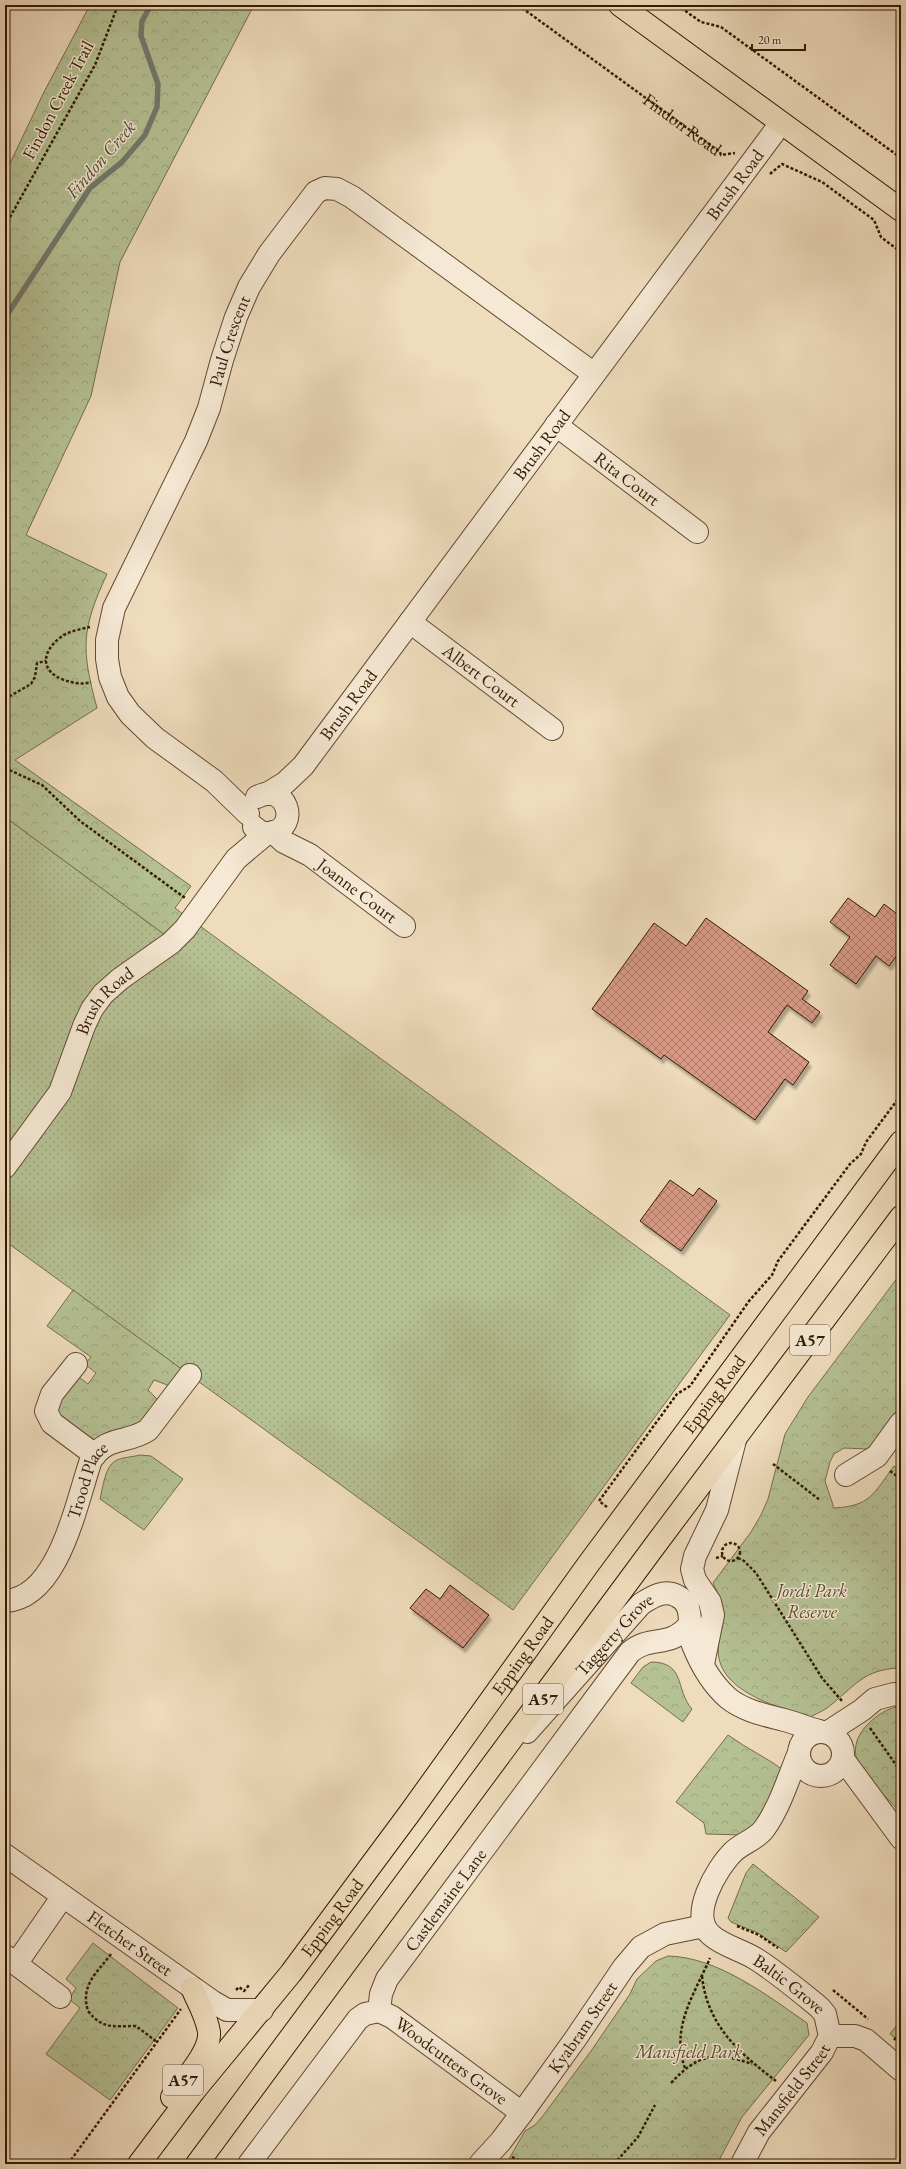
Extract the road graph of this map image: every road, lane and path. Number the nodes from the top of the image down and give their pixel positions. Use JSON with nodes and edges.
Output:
{"nodes":[{"id":1,"x":118,"y":5,"type":"edge"},
{"id":2,"x":518,"y":5,"type":"edge"},
{"id":3,"x":620,"y":5,"type":"edge"},
{"id":4,"x":677,"y":5,"type":"edge"},
{"id":5,"x":781,"y":123,"type":"junction"},
{"id":6,"x":901,"y":158,"type":"edge"},
{"id":7,"x":751,"y":165,"type":"junction"},
{"id":8,"x":901,"y":210,"type":"edge"},
{"id":9,"x":5,"y":226,"type":"edge"},
{"id":10,"x":901,"y":252,"type":"edge"},
{"id":11,"x":594,"y":374,"type":"junction"},
{"id":12,"x":556,"y":425,"type":"junction"},
{"id":13,"x":697,"y":532,"type":"dead end"},
{"id":14,"x":110,"y":622,"type":"junction"},
{"id":15,"x":410,"y":622,"type":"junction"},
{"id":16,"x":46,"y":661,"type":"junction"},
{"id":17,"x":92,"y":682,"type":"dead end"},
{"id":18,"x":5,"y":699,"type":"edge"},
{"id":19,"x":552,"y":729,"type":"dead end"},
{"id":20,"x":303,"y":766,"type":"junction"},
{"id":21,"x":5,"y":768,"type":"edge"},
{"id":22,"x":214,"y":782,"type":"junction"},
{"id":23,"x":264,"y":794,"type":"junction"},
{"id":24,"x":249,"y":817,"type":"junction"},
{"id":25,"x":278,"y":824,"type":"junction"},
{"id":26,"x":236,"y":859,"type":"junction"},
{"id":27,"x":185,"y":898,"type":"dead end"},
{"id":28,"x":404,"y":926,"type":"dead end"},
{"id":29,"x":901,"y":1095,"type":"edge"},
{"id":30,"x":901,"y":1142,"type":"edge"},
{"id":31,"x":5,"y":1167,"type":"edge"},
{"id":32,"x":901,"y":1217,"type":"edge"},
{"id":33,"x":76,"y":1364,"type":"dead end"},
{"id":34,"x":190,"y":1375,"type":"dead end"},
{"id":35,"x":901,"y":1423,"type":"edge"},
{"id":36,"x":735,"y":1440,"type":"junction"},
{"id":37,"x":95,"y":1455,"type":"junction"},
{"id":38,"x":773,"y":1464,"type":"dead end"},
{"id":39,"x":889,"y":1469,"type":"dead end"},
{"id":40,"x":846,"y":1475,"type":"dead end"},
{"id":41,"x":901,"y":1479,"type":"edge"},
{"id":42,"x":820,"y":1500,"type":"dead end"},
{"id":43,"x":622,"y":1519,"type":"junction"},
{"id":44,"x":738,"y":1558,"type":"junction"},
{"id":45,"x":5,"y":1601,"type":"edge"},
{"id":46,"x":691,"y":1623,"type":"junction"},
{"id":47,"x":655,"y":1643,"type":"junction"},
{"id":48,"x":702,"y":1664,"type":"junction"},
{"id":49,"x":901,"y":1695,"type":"edge"},
{"id":50,"x":860,"y":1714,"type":"junction"},
{"id":51,"x":767,"y":1716,"type":"junction"},
{"id":52,"x":823,"y":1732,"type":"junction"},
{"id":53,"x":799,"y":1752,"type":"junction"},
{"id":54,"x":843,"y":1755,"type":"junction"},
{"id":55,"x":901,"y":1772,"type":"edge"},
{"id":56,"x":823,"y":1776,"type":"junction"},
{"id":57,"x":478,"y":1786,"type":"junction"},
{"id":58,"x":872,"y":1800,"type":"junction"},
{"id":59,"x":778,"y":1806,"type":"junction"},
{"id":60,"x":901,"y":1838,"type":"edge"},
{"id":61,"x":5,"y":1856,"type":"edge"},
{"id":62,"x":63,"y":1896,"type":"junction"},
{"id":63,"x":704,"y":1926,"type":"junction"},
{"id":64,"x":111,"y":1954,"type":"dead end"},
{"id":65,"x":10,"y":1960,"type":"edge"},
{"id":66,"x":702,"y":1976,"type":"dead end"},
{"id":67,"x":250,"y":1984,"type":"dead end"},
{"id":68,"x":192,"y":1988,"type":"junction"},
{"id":69,"x":230,"y":1993,"type":"dead end"},
{"id":70,"x":60,"y":1997,"type":"dead end"},
{"id":71,"x":262,"y":2010,"type":"junction"},
{"id":72,"x":379,"y":2011,"type":"junction"},
{"id":73,"x":830,"y":2036,"type":"junction"},
{"id":74,"x":157,"y":2042,"type":"junction"},
{"id":75,"x":755,"y":2065,"type":"junction"},
{"id":76,"x":901,"y":2070,"type":"edge"},
{"id":77,"x":781,"y":2076,"type":"dead end"},
{"id":78,"x":672,"y":2083,"type":"dead end"},
{"id":79,"x":655,"y":2105,"type":"dead end"},
{"id":80,"x":522,"y":2113,"type":"junction"},
{"id":81,"x":508,"y":2155,"type":"dead end"},
{"id":82,"x":482,"y":2163,"type":"edge"},
{"id":83,"x":68,"y":2164,"type":"edge"},
{"id":84,"x":123,"y":2164,"type":"edge"},
{"id":85,"x":139,"y":2164,"type":"edge"},
{"id":86,"x":197,"y":2164,"type":"edge"},
{"id":87,"x":249,"y":2164,"type":"edge"},
{"id":88,"x":526,"y":2164,"type":"edge"},
{"id":89,"x":614,"y":2164,"type":"edge"},
{"id":90,"x":742,"y":2164,"type":"edge"}],
"edges":[{"from":1,"to":9,"type":"path","name":"Findon Creek Trail"},
{"from":2,"to":7,"type":"path","name":"Findon Road"},
{"from":3,"to":5,"type":"main road"},
{"from":4,"to":6,"type":"path"},
{"from":5,"to":7,"type":"street","name":"Brush Road"},
{"from":5,"to":8,"type":"main road"},
{"from":7,"to":10,"type":"path","name":"Findon Road"},
{"from":7,"to":11,"type":"street","name":"Brush Road"},
{"from":11,"to":12,"type":"street","name":"Brush Road"},
{"from":11,"to":14,"type":"street","name":"Paul Crescent"},
{"from":12,"to":13,"type":"street","name":"Rita Court"},
{"from":12,"to":15,"type":"street","name":"Brush Road"},
{"from":14,"to":16,"type":"path"},
{"from":14,"to":22,"type":"street","name":"Paul Crescent"},
{"from":15,"to":19,"type":"street","name":"Albert Court"},
{"from":15,"to":20,"type":"street","name":"Brush Road"},
{"from":16,"to":17,"type":"path"},
{"from":16,"to":18,"type":"path"},
{"from":20,"to":23,"type":"street","name":"Brush Road"},
{"from":20,"to":25,"type":"street","name":"Brush Road"},
{"from":21,"to":27,"type":"path"},
{"from":22,"to":23,"type":"street","name":"Paul Crescent"},
{"from":22,"to":24,"type":"street","name":"Paul Crescent"},
{"from":23,"to":24,"type":"street"},
{"from":23,"to":25,"type":"street"},
{"from":24,"to":25,"type":"street"},
{"from":24,"to":26,"type":"street","name":"Brush Road"},
{"from":25,"to":26,"type":"street","name":"Brush Road"},
{"from":25,"to":28,"type":"street","name":"Joanne Court"},
{"from":26,"to":31,"type":"street","name":"Brush Road"},
{"from":29,"to":43,"type":"path"},
{"from":30,"to":43,"type":"main road","name":"Epping Road"},
{"from":32,"to":36,"type":"main road","number":"A57"},
{"from":33,"to":37,"type":"street"},
{"from":34,"to":37,"type":"street","name":"Trood Place"},
{"from":35,"to":40,"type":"street"},
{"from":36,"to":48,"type":"street"},
{"from":36,"to":57,"type":"main road","number":"A57"},
{"from":37,"to":45,"type":"street","name":"Trood Place"},
{"from":38,"to":42,"type":"path"},
{"from":39,"to":41,"type":"path"},
{"from":43,"to":71,"type":"main road","name":"Epping Road"},
{"from":44,"to":44,"type":"path"},
{"from":44,"to":50,"type":"path"},
{"from":46,"to":47,"type":"street","name":"Castlemaine Lane"},
{"from":46,"to":48,"type":"street","name":"Taggerty Grove"},
{"from":46,"to":57,"type":"street","name":"Taggerty Grove"},
{"from":47,"to":48,"type":"street"},
{"from":47,"to":72,"type":"street","name":"Castlemaine Lane"},
{"from":48,"to":51,"type":"street","name":"Taggerty Grove"},
{"from":49,"to":50,"type":"street"},
{"from":50,"to":52,"type":"street"},
{"from":50,"to":54,"type":"street"},
{"from":50,"to":55,"type":"path"},
{"from":51,"to":52,"type":"street","name":"Taggerty Grove"},
{"from":51,"to":53,"type":"street","name":"Taggerty Grove"},
{"from":52,"to":53,"type":"street"},
{"from":52,"to":54,"type":"street"},
{"from":53,"to":56,"type":"street"},
{"from":53,"to":59,"type":"street"},
{"from":54,"to":56,"type":"street"},
{"from":54,"to":58,"type":"street"},
{"from":56,"to":58,"type":"street"},
{"from":56,"to":59,"type":"street"},
{"from":57,"to":86,"type":"main road","number":"A57"},
{"from":58,"to":60,"type":"street"},
{"from":59,"to":63,"type":"street"},
{"from":61,"to":62,"type":"street","name":"Fletcher Street"},
{"from":62,"to":65,"type":"street"},
{"from":62,"to":68,"type":"street","name":"Fletcher Street"},
{"from":63,"to":73,"type":"street","name":"Baltic Grove"},
{"from":63,"to":80,"type":"street","name":"Kyabram Street"},
{"from":64,"to":74,"type":"path"},
{"from":65,"to":70,"type":"street"},
{"from":66,"to":75,"type":"path"},
{"from":67,"to":69,"type":"path"},
{"from":68,"to":71,"type":"street","name":"Fletcher Street"},
{"from":68,"to":74,"type":"path"},
{"from":68,"to":84,"type":"main road","number":"A57"},
{"from":71,"to":85,"type":"main road","name":"Epping Road"},
{"from":72,"to":80,"type":"street","name":"Woodcutters Grove"},
{"from":72,"to":87,"type":"street"},
{"from":73,"to":76,"type":"street","name":"Baltic Grove"},
{"from":73,"to":90,"type":"street","name":"Mansfield Street"},
{"from":74,"to":83,"type":"path"},
{"from":75,"to":77,"type":"path"},
{"from":75,"to":78,"type":"path"},
{"from":79,"to":89,"type":"path"},
{"from":80,"to":82,"type":"street","name":"Kyabram Street"},
{"from":81,"to":88,"type":"path"}]}
